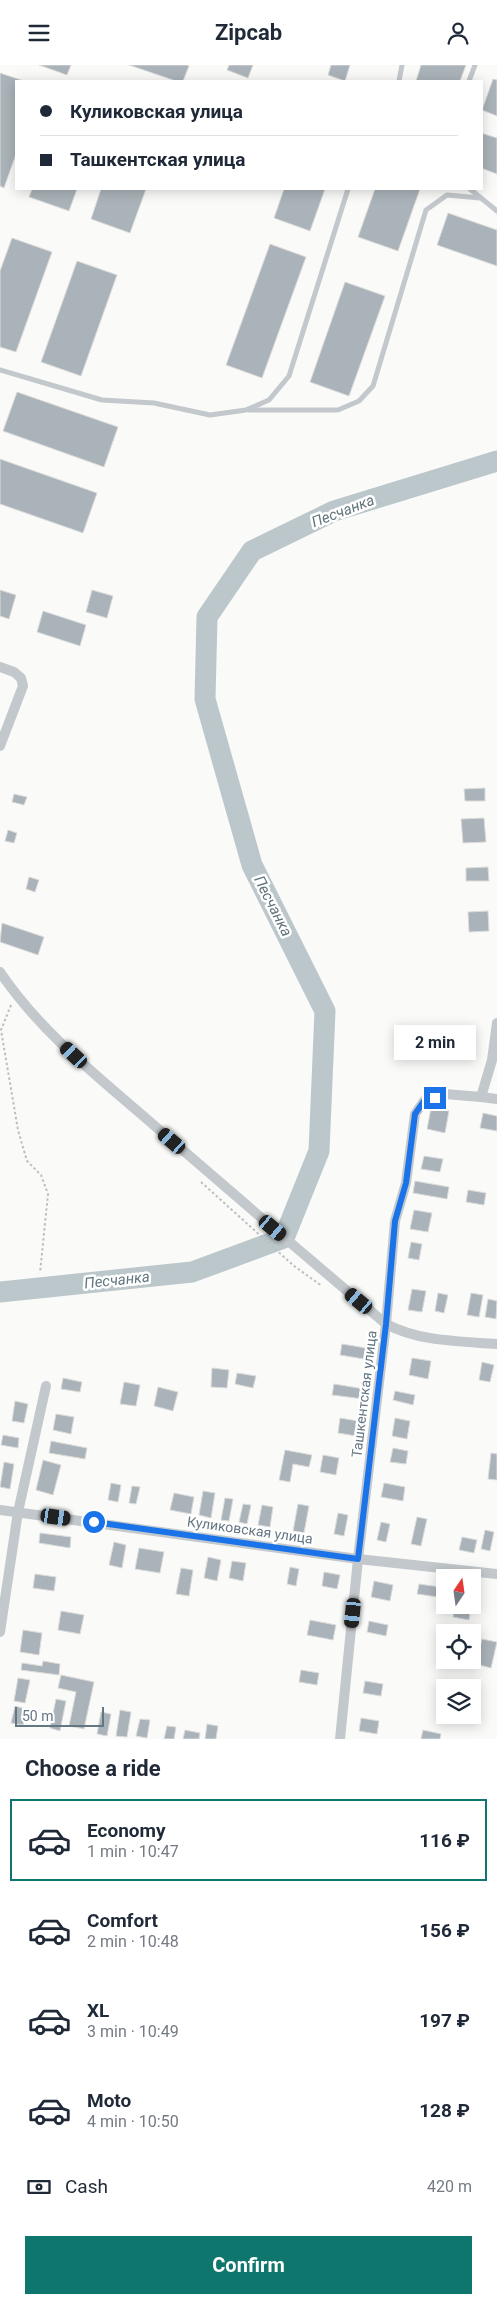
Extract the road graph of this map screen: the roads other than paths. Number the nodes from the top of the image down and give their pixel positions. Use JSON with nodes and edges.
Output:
{"nodes":[{"id":1,"x":402,"y":65,"type":"edge"},
{"id":2,"x":475,"y":65,"type":"edge"},
{"id":3,"x":399,"y":80,"type":"edge"},
{"id":4,"x":469,"y":80,"type":"edge"},
{"id":5,"x":348,"y":190,"type":"edge"},
{"id":6,"x":471,"y":190,"type":"edge"},
{"id":7,"x":480,"y":197,"type":"junction"},
{"id":8,"x":497,"y":211,"type":"edge"},
{"id":9,"x":0,"y":370,"type":"edge"},
{"id":10,"x":246,"y":410,"type":"junction"},
{"id":11,"x":0,"y":667,"type":"edge"},
{"id":12,"x":0,"y":746,"type":"edge"},
{"id":13,"x":0,"y":973,"type":"edge"},
{"id":14,"x":497,"y":1023,"type":"edge"},
{"id":15,"x":481,"y":1097,"type":"junction"},
{"id":16,"x":497,"y":1099,"type":"edge"},
{"id":17,"x":386,"y":1324,"type":"junction"},
{"id":18,"x":497,"y":1344,"type":"edge"},
{"id":19,"x":46,"y":1386,"type":"dead end"},
{"id":20,"x":0,"y":1510,"type":"edge"},
{"id":21,"x":18,"y":1512,"type":"junction"},
{"id":22,"x":358,"y":1559,"type":"junction"},
{"id":23,"x":497,"y":1574,"type":"edge"},
{"id":24,"x":0,"y":1633,"type":"edge"},
{"id":25,"x":340,"y":1739,"type":"edge"}],
"edges":[{"from":1,"to":3,"type":"lane"},
{"from":2,"to":4,"type":"lane"},
{"from":5,"to":10,"type":"lane"},
{"from":6,"to":7,"type":"lane"},
{"from":7,"to":8,"type":"lane"},
{"from":7,"to":10,"type":"lane"},
{"from":9,"to":10,"type":"lane"},
{"from":11,"to":12,"type":"street"},
{"from":13,"to":17,"type":"street"},
{"from":14,"to":15,"type":"street"},
{"from":15,"to":16,"type":"street","name":"Ташкентская улица"},
{"from":15,"to":17,"type":"street","name":"Ташкентская улица"},
{"from":17,"to":18,"type":"street"},
{"from":17,"to":22,"type":"street","name":"Ташкентская улица"},
{"from":19,"to":21,"type":"street"},
{"from":20,"to":21,"type":"street","name":"Куликовская улица"},
{"from":21,"to":22,"type":"street","name":"Куликовская улица"},
{"from":21,"to":24,"type":"street"},
{"from":22,"to":23,"type":"street","name":"Куликовская улица"},
{"from":22,"to":25,"type":"street","name":"Ташкентская улица"}]}
